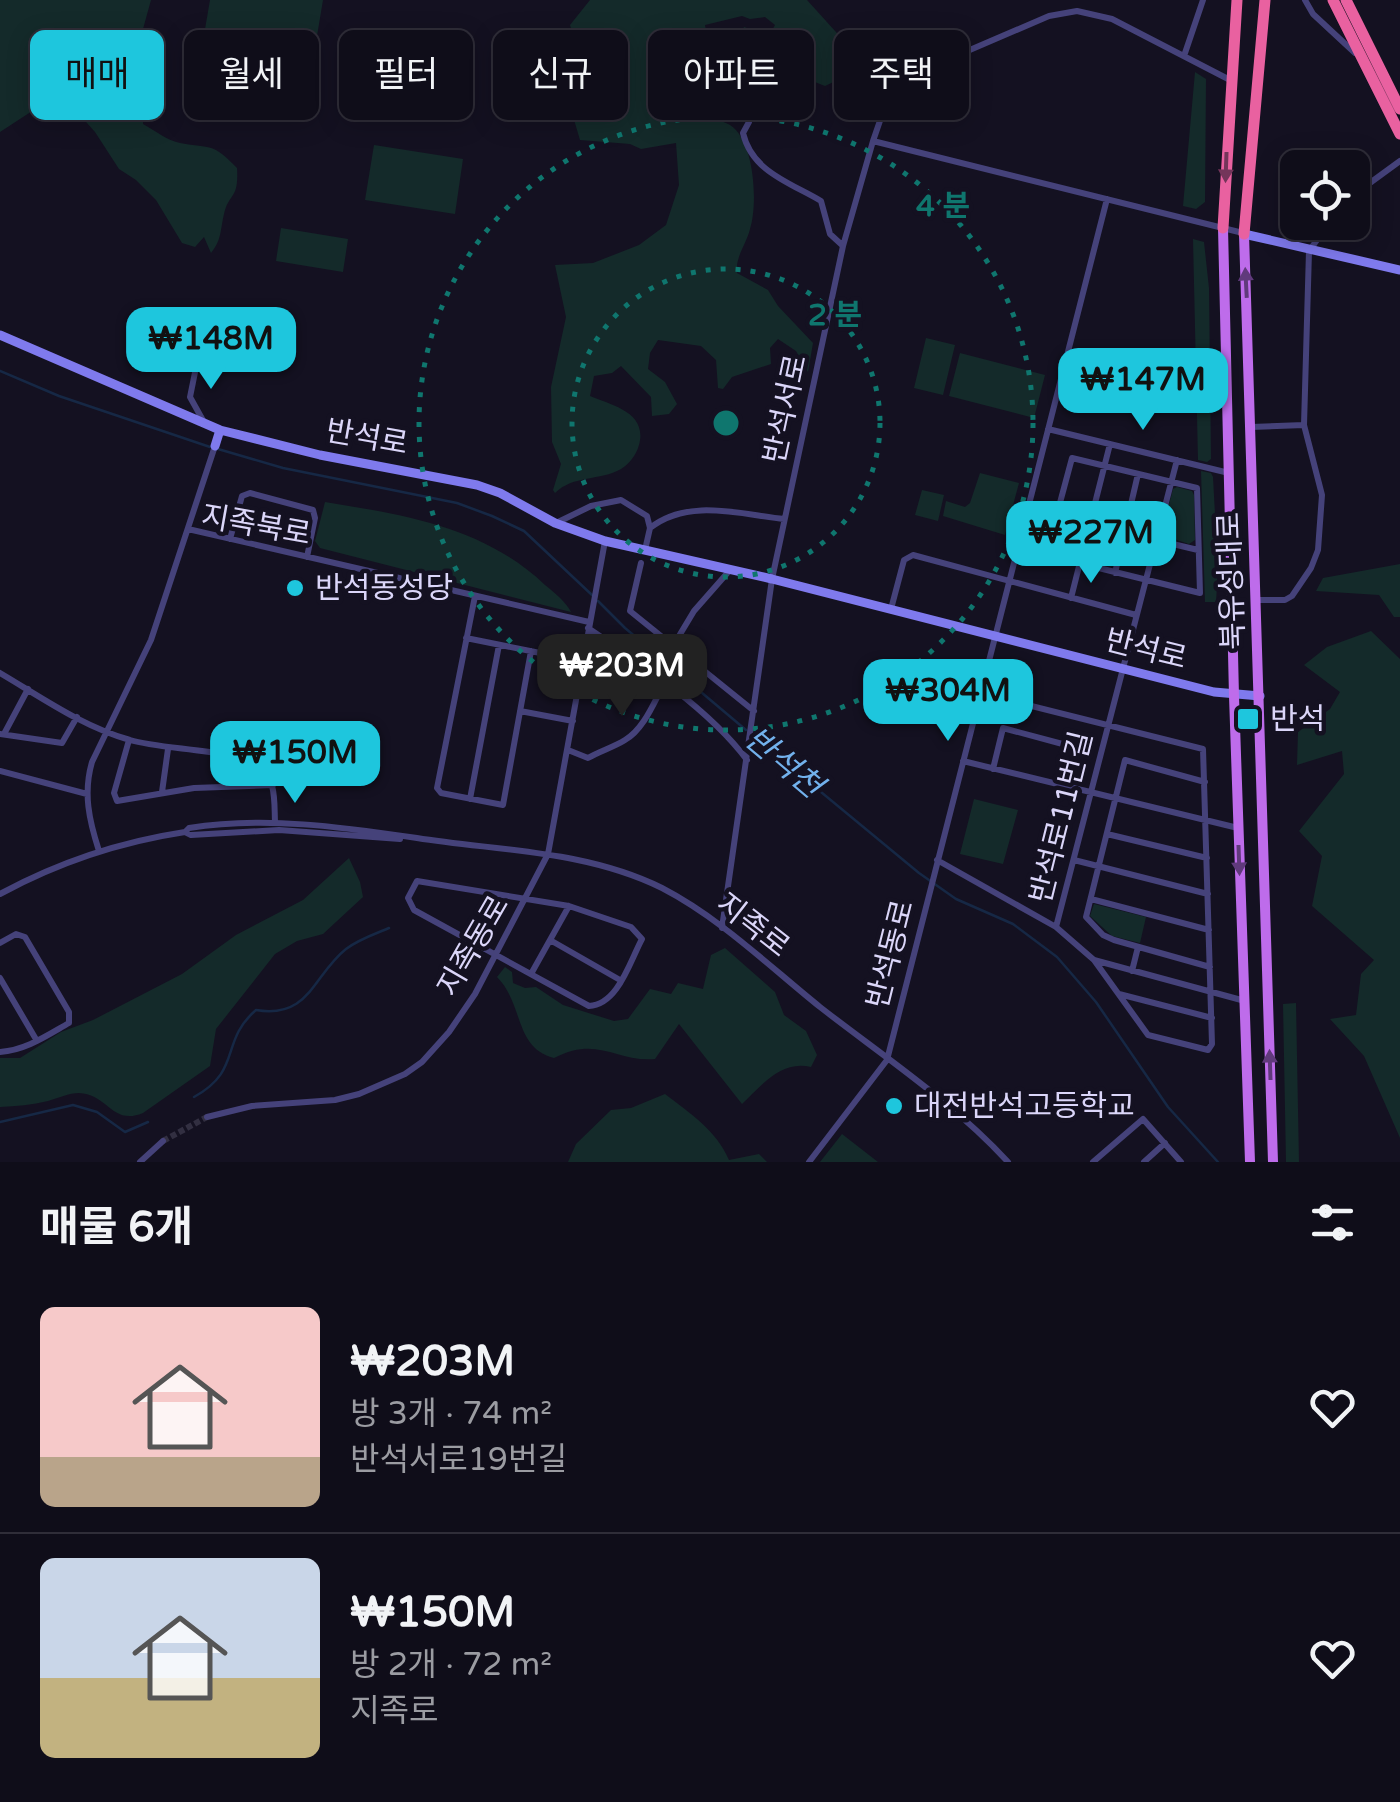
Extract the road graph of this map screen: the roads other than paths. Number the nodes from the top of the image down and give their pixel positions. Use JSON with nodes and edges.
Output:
{"nodes":[{"id":1,"x":1203,"y":0,"type":"edge"},
{"id":2,"x":1236,"y":0,"type":"edge"},
{"id":3,"x":1265,"y":0,"type":"edge"},
{"id":4,"x":1305,"y":0,"type":"edge"},
{"id":5,"x":1333,"y":0,"type":"edge"},
{"id":6,"x":1346,"y":0,"type":"edge"},
{"id":7,"x":1184,"y":56,"type":"junction"},
{"id":8,"x":1230,"y":80,"type":"junction"},
{"id":9,"x":1400,"y":108,"type":"edge"},
{"id":10,"x":749,"y":122,"type":"dead end"},
{"id":11,"x":1400,"y":136,"type":"edge"},
{"id":12,"x":873,"y":141,"type":"junction"},
{"id":13,"x":1400,"y":162,"type":"edge"},
{"id":14,"x":1370,"y":183,"type":"edge"},
{"id":15,"x":1107,"y":199,"type":"junction"},
{"id":16,"x":1223,"y":228,"type":"junction"},
{"id":17,"x":1244,"y":234,"type":"junction"},
{"id":18,"x":1316,"y":240,"type":"edge"},
{"id":19,"x":843,"y":246,"type":"junction"},
{"id":20,"x":1308,"y":251,"type":"junction"},
{"id":21,"x":1400,"y":270,"type":"edge"},
{"id":22,"x":0,"y":335,"type":"edge"},
{"id":23,"x":202,"y":338,"type":"junction"},
{"id":24,"x":143,"y":348,"type":"dead end"},
{"id":25,"x":228,"y":353,"type":"dead end"},
{"id":26,"x":205,"y":425,"type":"junction"},
{"id":27,"x":1304,"y":425,"type":"junction"},
{"id":28,"x":1251,"y":427,"type":"junction"},
{"id":29,"x":1048,"y":429,"type":"junction"},
{"id":30,"x":220,"y":430,"type":"junction"},
{"id":31,"x":1110,"y":444,"type":"junction"},
{"id":32,"x":216,"y":446,"type":"joint"},
{"id":33,"x":1176,"y":460,"type":"junction"},
{"id":34,"x":1104,"y":466,"type":"junction"},
{"id":35,"x":1138,"y":474,"type":"junction"},
{"id":36,"x":1230,"y":474,"type":"junction"},
{"id":37,"x":1171,"y":482,"type":"junction"},
{"id":38,"x":784,"y":518,"type":"junction"},
{"id":39,"x":555,"y":523,"type":"junction"},
{"id":40,"x":650,"y":528,"type":"junction"},
{"id":41,"x":188,"y":529,"type":"junction"},
{"id":42,"x":230,"y":539,"type":"junction"},
{"id":43,"x":1156,"y":540,"type":"junction"},
{"id":44,"x":605,"y":541,"type":"junction"},
{"id":45,"x":645,"y":550,"type":"junction"},
{"id":46,"x":1199,"y":550,"type":"junction"},
{"id":47,"x":307,"y":557,"type":"junction"},
{"id":48,"x":641,"y":562,"type":"dead end"},
{"id":49,"x":1080,"y":564,"type":"junction"},
{"id":50,"x":730,"y":570,"type":"junction"},
{"id":51,"x":1115,"y":573,"type":"junction"},
{"id":52,"x":772,"y":579,"type":"junction"},
{"id":53,"x":1008,"y":581,"type":"junction"},
{"id":54,"x":1145,"y":582,"type":"junction"},
{"id":55,"x":474,"y":596,"type":"junction"},
{"id":56,"x":1071,"y":598,"type":"junction"},
{"id":57,"x":1257,"y":600,"type":"junction"},
{"id":58,"x":891,"y":610,"type":"junction"},
{"id":59,"x":1136,"y":616,"type":"junction"},
{"id":60,"x":589,"y":625,"type":"junction"},
{"id":61,"x":994,"y":637,"type":"junction"},
{"id":62,"x":466,"y":638,"type":"junction"},
{"id":63,"x":500,"y":645,"type":"junction"},
{"id":64,"x":673,"y":646,"type":"junction"},
{"id":65,"x":531,"y":651,"type":"junction"},
{"id":66,"x":554,"y":656,"type":"dead end"},
{"id":67,"x":1123,"y":668,"type":"junction"},
{"id":68,"x":0,"y":672,"type":"edge"},
{"id":69,"x":664,"y":684,"type":"junction"},
{"id":70,"x":28,"y":689,"type":"junction"},
{"id":71,"x":980,"y":692,"type":"junction"},
{"id":72,"x":1234,"y":696,"type":"junction"},
{"id":73,"x":1260,"y":696,"type":"junction"},
{"id":74,"x":520,"y":711,"type":"junction"},
{"id":75,"x":754,"y":715,"type":"junction"},
{"id":76,"x":77,"y":718,"type":"junction"},
{"id":77,"x":573,"y":721,"type":"junction"},
{"id":78,"x":1108,"y":725,"type":"junction"},
{"id":79,"x":106,"y":732,"type":"junction"},
{"id":80,"x":2,"y":734,"type":"edge"},
{"id":81,"x":129,"y":740,"type":"junction"},
{"id":82,"x":168,"y":749,"type":"junction"},
{"id":83,"x":568,"y":750,"type":"junction"},
{"id":84,"x":962,"y":760,"type":"junction"},
{"id":85,"x":748,"y":761,"type":"junction"},
{"id":86,"x":994,"y":769,"type":"junction"},
{"id":87,"x":0,"y":771,"type":"edge"},
{"id":88,"x":1205,"y":782,"type":"junction"},
{"id":89,"x":273,"y":785,"type":"junction"},
{"id":90,"x":1066,"y":787,"type":"junction"},
{"id":91,"x":162,"y":792,"type":"junction"},
{"id":92,"x":1090,"y":793,"type":"junction"},
{"id":93,"x":87,"y":794,"type":"junction"},
{"id":94,"x":470,"y":799,"type":"junction"},
{"id":95,"x":1115,"y":800,"type":"junction"},
{"id":96,"x":274,"y":822,"type":"junction"},
{"id":97,"x":1206,"y":822,"type":"junction"},
{"id":98,"x":1238,"y":828,"type":"junction"},
{"id":99,"x":185,"y":832,"type":"junction"},
{"id":100,"x":1107,"y":834,"type":"junction"},
{"id":101,"x":417,"y":838,"type":"junction"},
{"id":102,"x":99,"y":851,"type":"junction"},
{"id":103,"x":548,"y":854,"type":"junction"},
{"id":104,"x":1207,"y":858,"type":"junction"},
{"id":105,"x":937,"y":860,"type":"junction"},
{"id":106,"x":1073,"y":860,"type":"junction"},
{"id":107,"x":1098,"y":868,"type":"junction"},
{"id":108,"x":0,"y":894,"type":"edge"},
{"id":109,"x":1208,"y":894,"type":"junction"},
{"id":110,"x":526,"y":898,"type":"junction"},
{"id":111,"x":1091,"y":899,"type":"junction"},
{"id":112,"x":569,"y":906,"type":"junction"},
{"id":113,"x":1056,"y":927,"type":"junction"},
{"id":114,"x":722,"y":928,"type":"junction"},
{"id":115,"x":1209,"y":930,"type":"junction"},
{"id":116,"x":550,"y":940,"type":"junction"},
{"id":117,"x":0,"y":943,"type":"edge"},
{"id":118,"x":1138,"y":947,"type":"junction"},
{"id":119,"x":497,"y":954,"type":"junction"},
{"id":120,"x":1094,"y":960,"type":"junction"},
{"id":121,"x":1210,"y":966,"type":"junction"},
{"id":122,"x":1132,"y":971,"type":"junction"},
{"id":123,"x":531,"y":974,"type":"junction"},
{"id":124,"x":0,"y":978,"type":"edge"},
{"id":125,"x":620,"y":980,"type":"junction"},
{"id":126,"x":1212,"y":992,"type":"junction"},
{"id":127,"x":1118,"y":994,"type":"junction"},
{"id":128,"x":1245,"y":1001,"type":"junction"},
{"id":129,"x":1212,"y":1018,"type":"junction"},
{"id":130,"x":37,"y":1041,"type":"junction"},
{"id":131,"x":0,"y":1052,"type":"edge"},
{"id":132,"x":887,"y":1060,"type":"junction"},
{"id":133,"x":207,"y":1117,"type":"tunnel mouth"},
{"id":134,"x":164,"y":1141,"type":"tunnel mouth"},
{"id":135,"x":1164,"y":1143,"type":"junction"},
{"id":136,"x":140,"y":1162,"type":"edge"},
{"id":137,"x":809,"y":1162,"type":"edge"},
{"id":138,"x":1008,"y":1162,"type":"edge"},
{"id":139,"x":1094,"y":1162,"type":"edge"},
{"id":140,"x":1144,"y":1162,"type":"edge"},
{"id":141,"x":1181,"y":1162,"type":"edge"},
{"id":142,"x":1250,"y":1162,"type":"edge"},
{"id":143,"x":1272,"y":1162,"type":"edge"}],
"edges":[{"from":1,"to":7,"type":"street"},
{"from":2,"to":8,"type":"highway","name":"북유성대로"},
{"from":3,"to":17,"type":"highway","name":"북유성대로"},
{"from":4,"to":11,"type":"street"},
{"from":5,"to":11,"type":"highway"},
{"from":6,"to":9,"type":"highway"},
{"from":7,"to":8,"type":"street","name":"반석서로"},
{"from":7,"to":12,"type":"street","name":"반석서로"},
{"from":8,"to":16,"type":"highway","name":"북유성대로","one_way":true},
{"from":10,"to":19,"type":"street"},
{"from":12,"to":15,"type":"street"},
{"from":12,"to":19,"type":"street","name":"반석서로"},
{"from":13,"to":14,"type":"street"},
{"from":15,"to":16,"type":"street"},
{"from":15,"to":29,"type":"street","name":"반석동로"},
{"from":16,"to":17,"type":"street"},
{"from":16,"to":36,"type":"main road","name":"북유성대로"},
{"from":17,"to":20,"type":"street"},
{"from":28,"to":17,"type":"main road","name":"북유성대로","one_way":true},
{"from":18,"to":20,"type":"street"},
{"from":19,"to":38,"type":"street","name":"반석서로"},
{"from":20,"to":21,"type":"street"},
{"from":20,"to":27,"type":"street"},
{"from":22,"to":26,"type":"street","name":"반석로"},
{"from":23,"to":24,"type":"street"},
{"from":23,"to":25,"type":"street"},
{"from":23,"to":26,"type":"street"},
{"from":26,"to":30,"type":"street","name":"반석로"},
{"from":27,"to":28,"type":"street"},
{"from":27,"to":57,"type":"street"},
{"from":28,"to":57,"type":"main road","name":"북유성대로"},
{"from":29,"to":31,"type":"street"},
{"from":29,"to":53,"type":"street","name":"반석동로"},
{"from":30,"to":32,"type":"street"},
{"from":30,"to":39,"type":"street","name":"반석로"},
{"from":31,"to":33,"type":"street"},
{"from":31,"to":34,"type":"street"},
{"from":32,"to":41,"type":"street"},
{"from":33,"to":36,"type":"street"},
{"from":33,"to":37,"type":"street","name":"반석로11번길"},
{"from":34,"to":35,"type":"street"},
{"from":34,"to":49,"type":"street"},
{"from":34,"to":49,"type":"street"},
{"from":35,"to":37,"type":"street"},
{"from":35,"to":51,"type":"street"},
{"from":36,"to":72,"type":"main road","name":"북유성대로"},
{"from":37,"to":43,"type":"street","name":"반석로11번길"},
{"from":37,"to":46,"type":"street"},
{"from":38,"to":40,"type":"street"},
{"from":38,"to":52,"type":"street","name":"반석서로"},
{"from":39,"to":40,"type":"street"},
{"from":39,"to":44,"type":"street","name":"반석로"},
{"from":40,"to":45,"type":"street"},
{"from":41,"to":42,"type":"street","name":"지족북로"},
{"from":41,"to":79,"type":"street","name":"지족북로"},
{"from":42,"to":47,"type":"street","name":"지족북로"},
{"from":42,"to":47,"type":"street"},
{"from":43,"to":46,"type":"street"},
{"from":43,"to":54,"type":"street","name":"반석로11번길"},
{"from":44,"to":45,"type":"street","name":"반석로"},
{"from":44,"to":60,"type":"street","name":"지족동로"},
{"from":45,"to":50,"type":"street","name":"반석로"},
{"from":46,"to":54,"type":"street"},
{"from":47,"to":55,"type":"street","name":"지족북로"},
{"from":48,"to":64,"type":"street"},
{"from":49,"to":51,"type":"street"},
{"from":49,"to":56,"type":"street"},
{"from":50,"to":52,"type":"street","name":"반석로"},
{"from":50,"to":64,"type":"street"},
{"from":51,"to":54,"type":"street"},
{"from":52,"to":58,"type":"street","name":"반석로"},
{"from":52,"to":75,"type":"street","name":"반석서로"},
{"from":53,"to":56,"type":"street"},
{"from":53,"to":58,"type":"street"},
{"from":53,"to":61,"type":"street","name":"반석동로"},
{"from":54,"to":59,"type":"street","name":"반석로11번길"},
{"from":55,"to":60,"type":"street","name":"지족북로"},
{"from":55,"to":62,"type":"street"},
{"from":56,"to":59,"type":"street"},
{"from":57,"to":73,"type":"main road","name":"북유성대로"},
{"from":58,"to":61,"type":"street","name":"반석로"},
{"from":59,"to":67,"type":"street","name":"반석로11번길"},
{"from":60,"to":69,"type":"street"},
{"from":60,"to":77,"type":"street","name":"지족동로"},
{"from":61,"to":67,"type":"street","name":"반석로"},
{"from":61,"to":71,"type":"street","name":"반석동로"},
{"from":62,"to":63,"type":"street"},
{"from":62,"to":94,"type":"street"},
{"from":63,"to":65,"type":"street"},
{"from":63,"to":94,"type":"street"},
{"from":64,"to":75,"type":"street"},
{"from":65,"to":66,"type":"street"},
{"from":65,"to":74,"type":"street"},
{"from":67,"to":72,"type":"street","name":"반석로"},
{"from":67,"to":78,"type":"street","name":"반석로11번길"},
{"from":68,"to":70,"type":"street"},
{"from":69,"to":83,"type":"street"},
{"from":69,"to":85,"type":"street"},
{"from":70,"to":76,"type":"street"},
{"from":70,"to":80,"type":"street"},
{"from":71,"to":78,"type":"street"},
{"from":71,"to":84,"type":"street","name":"반석동로"},
{"from":72,"to":73,"type":"street","name":"반석로"},
{"from":72,"to":98,"type":"main road","name":"북유성대로"},
{"from":143,"to":73,"type":"main road","name":"북유성대로","one_way":true},
{"from":74,"to":77,"type":"street"},
{"from":74,"to":94,"type":"street"},
{"from":75,"to":85,"type":"street","name":"반석서로"},
{"from":76,"to":79,"type":"street"},
{"from":76,"to":80,"type":"street"},
{"from":77,"to":83,"type":"street","name":"지족동로"},
{"from":78,"to":88,"type":"street"},
{"from":78,"to":92,"type":"street","name":"반석로11번길"},
{"from":79,"to":81,"type":"street"},
{"from":79,"to":93,"type":"street","name":"지족북로"},
{"from":81,"to":82,"type":"street"},
{"from":81,"to":91,"type":"street"},
{"from":82,"to":89,"type":"street"},
{"from":82,"to":91,"type":"street"},
{"from":83,"to":103,"type":"street","name":"지족동로"},
{"from":84,"to":86,"type":"street"},
{"from":84,"to":105,"type":"street","name":"반석동로"},
{"from":85,"to":114,"type":"street","name":"반석서로"},
{"from":86,"to":90,"type":"street"},
{"from":86,"to":90,"type":"street"},
{"from":87,"to":93,"type":"street"},
{"from":88,"to":95,"type":"street"},
{"from":88,"to":97,"type":"street"},
{"from":89,"to":91,"type":"street"},
{"from":89,"to":96,"type":"street"},
{"from":90,"to":92,"type":"street"},
{"from":92,"to":95,"type":"street"},
{"from":92,"to":106,"type":"street","name":"반석로11번길"},
{"from":93,"to":102,"type":"street","name":"지족북로"},
{"from":95,"to":97,"type":"street"},
{"from":95,"to":100,"type":"street"},
{"from":96,"to":99,"type":"street","name":"지족로"},
{"from":96,"to":101,"type":"street","name":"지족로"},
{"from":97,"to":98,"type":"street"},
{"from":97,"to":104,"type":"street"},
{"from":98,"to":128,"type":"main road","name":"북유성대로","one_way":true},
{"from":99,"to":101,"type":"street","name":"지족로"},
{"from":99,"to":102,"type":"street","name":"지족로"},
{"from":100,"to":104,"type":"street"},
{"from":100,"to":107,"type":"street"},
{"from":101,"to":103,"type":"street","name":"지족로"},
{"from":102,"to":108,"type":"street","name":"지족로"},
{"from":103,"to":110,"type":"street","name":"지족동로"},
{"from":103,"to":114,"type":"street","name":"지족로"},
{"from":104,"to":109,"type":"street"},
{"from":105,"to":113,"type":"street"},
{"from":105,"to":132,"type":"street","name":"반석동로"},
{"from":106,"to":107,"type":"street"},
{"from":106,"to":113,"type":"street","name":"반석로11번길"},
{"from":107,"to":109,"type":"street"},
{"from":107,"to":111,"type":"street"},
{"from":109,"to":115,"type":"street"},
{"from":110,"to":112,"type":"street"},
{"from":110,"to":119,"type":"street","name":"지족동로"},
{"from":110,"to":119,"type":"street"},
{"from":111,"to":115,"type":"street"},
{"from":111,"to":118,"type":"street"},
{"from":112,"to":116,"type":"street"},
{"from":112,"to":125,"type":"street"},
{"from":113,"to":120,"type":"street","name":"반석로11번길"},
{"from":114,"to":132,"type":"street","name":"지족로"},
{"from":115,"to":121,"type":"street"},
{"from":116,"to":123,"type":"street"},
{"from":116,"to":125,"type":"street"},
{"from":117,"to":130,"type":"street"},
{"from":118,"to":121,"type":"street"},
{"from":118,"to":122,"type":"street"},
{"from":119,"to":123,"type":"street"},
{"from":119,"to":133,"type":"street","name":"지족동로"},
{"from":120,"to":122,"type":"street","name":"반석로11번길"},
{"from":120,"to":127,"type":"street","name":"반석로11번길"},
{"from":121,"to":126,"type":"street"},
{"from":122,"to":126,"type":"street","name":"반석로11번길"},
{"from":123,"to":125,"type":"street"},
{"from":124,"to":130,"type":"street"},
{"from":126,"to":128,"type":"street","name":"반석로11번길"},
{"from":126,"to":129,"type":"street"},
{"from":127,"to":129,"type":"street"},
{"from":127,"to":129,"type":"street","name":"반석로11번길"},
{"from":128,"to":142,"type":"main road","name":"북유성대로"},
{"from":130,"to":131,"type":"street"},
{"from":132,"to":137,"type":"street"},
{"from":132,"to":138,"type":"street","name":"지족로"},
{"from":134,"to":136,"type":"street"},
{"from":135,"to":139,"type":"street"},
{"from":135,"to":140,"type":"street"},
{"from":135,"to":141,"type":"street"}]}
